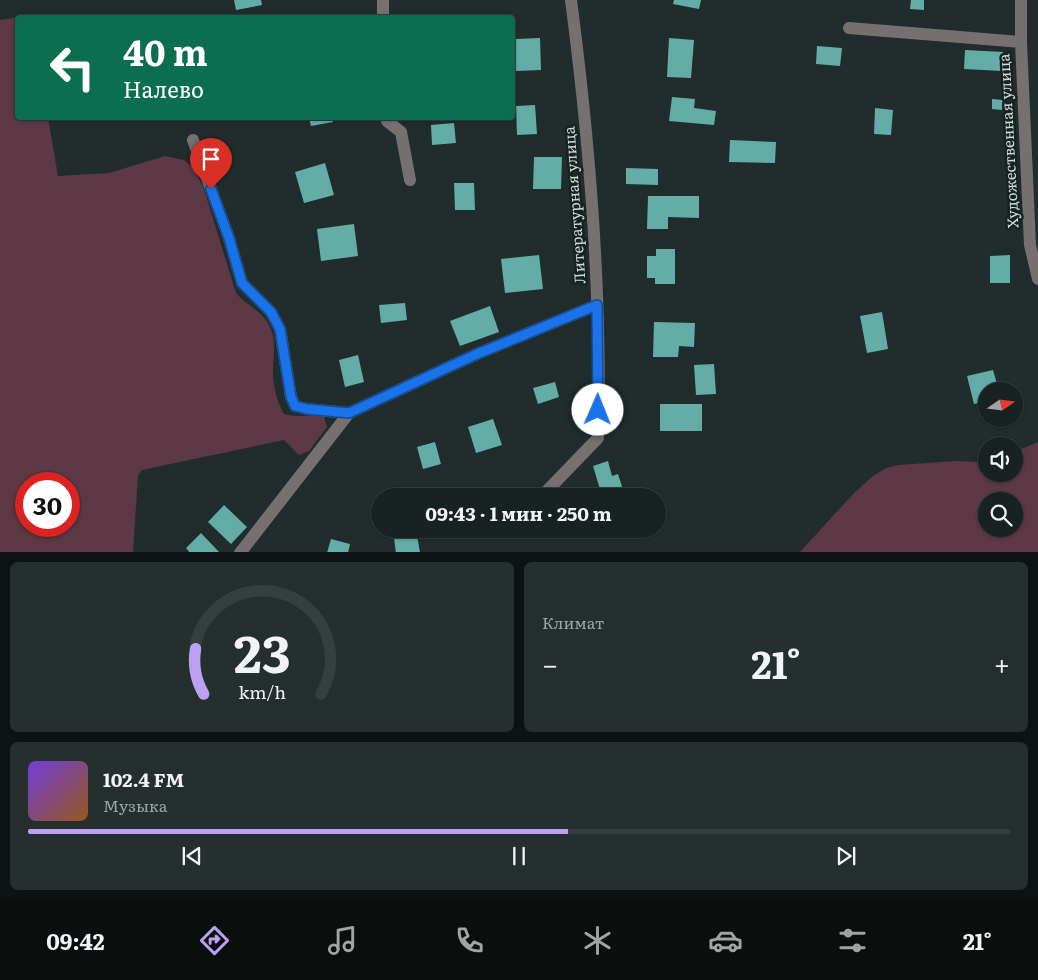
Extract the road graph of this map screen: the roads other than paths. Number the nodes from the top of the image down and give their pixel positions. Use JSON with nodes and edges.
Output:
{"nodes":[{"id":1,"x":383,"y":0,"type":"edge"},
{"id":2,"x":571,"y":0,"type":"edge"},
{"id":3,"x":1021,"y":0,"type":"edge"},
{"id":4,"x":383,"y":15,"type":"edge"},
{"id":5,"x":849,"y":28,"type":"dead end"},
{"id":6,"x":1021,"y":42,"type":"junction"},
{"id":7,"x":387,"y":120,"type":"edge"},
{"id":8,"x":193,"y":140,"type":"dead end"},
{"id":9,"x":410,"y":180,"type":"dead end"},
{"id":10,"x":1038,"y":279,"type":"edge"},
{"id":11,"x":597,"y":305,"type":"junction"},
{"id":12,"x":349,"y":413,"type":"junction"},
{"id":13,"x":550,"y":488,"type":"edge"},
{"id":14,"x":240,"y":552,"type":"edge"}],
"edges":[{"from":1,"to":4,"type":"street"},
{"from":2,"to":11,"type":"street","name":"Литературная улица"},
{"from":3,"to":6,"type":"street","name":"Художественная улица"},
{"from":5,"to":6,"type":"street"},
{"from":6,"to":10,"type":"street","name":"Художественная улица"},
{"from":7,"to":9,"type":"street"},
{"from":8,"to":12,"type":"street"},
{"from":11,"to":12,"type":"street"},
{"from":11,"to":13,"type":"street","name":"Литературная улица"},
{"from":12,"to":14,"type":"street"}]}
